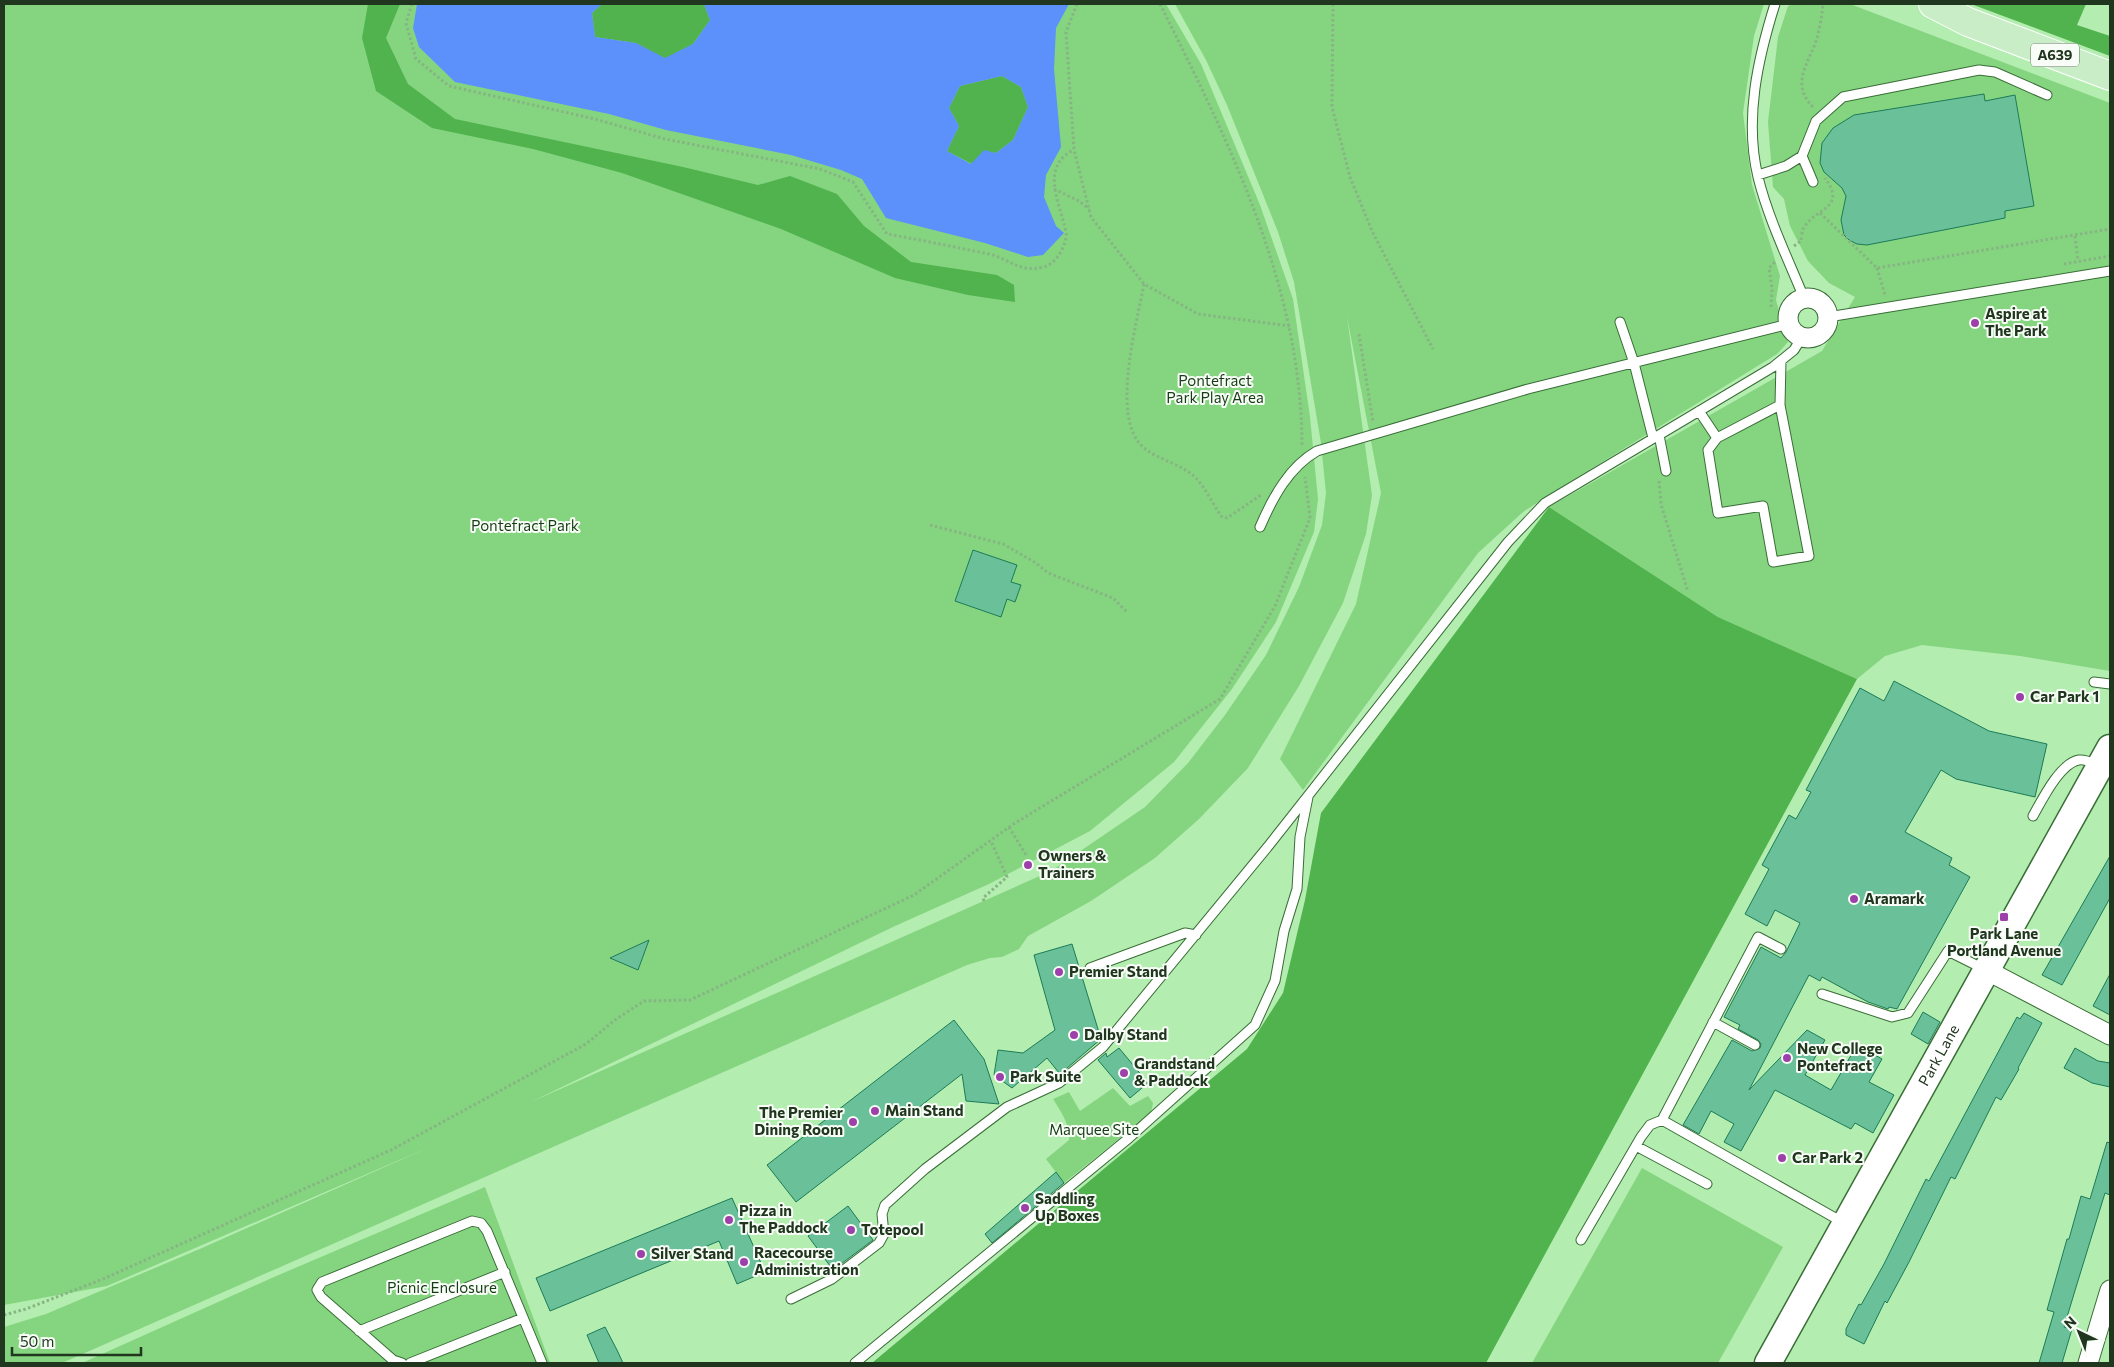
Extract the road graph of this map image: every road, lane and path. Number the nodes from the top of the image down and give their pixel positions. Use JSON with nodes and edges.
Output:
{"nodes":[{"id":1,"x":412,"y":4,"type":"edge"},
{"id":2,"x":1077,"y":4,"type":"edge"},
{"id":3,"x":1160,"y":4,"type":"edge"},
{"id":4,"x":1333,"y":4,"type":"edge"},
{"id":5,"x":1775,"y":4,"type":"edge"},
{"id":6,"x":1823,"y":4,"type":"edge"},
{"id":7,"x":1933,"y":4,"type":"edge"},
{"id":8,"x":2110,"y":76,"type":"edge"},
{"id":9,"x":2047,"y":94,"type":"dead end"},
{"id":10,"x":1822,"y":115,"type":"junction"},
{"id":11,"x":1074,"y":150,"type":"junction"},
{"id":12,"x":1802,"y":156,"type":"junction"},
{"id":13,"x":1758,"y":175,"type":"junction"},
{"id":14,"x":1814,"y":182,"type":"dead end"},
{"id":15,"x":1053,"y":188,"type":"junction"},
{"id":16,"x":1089,"y":209,"type":"junction"},
{"id":17,"x":1820,"y":213,"type":"dead end"},
{"id":18,"x":2110,"y":229,"type":"edge"},
{"id":19,"x":2074,"y":236,"type":"junction"},
{"id":20,"x":1786,"y":251,"type":"junction"},
{"id":21,"x":2110,"y":256,"type":"edge"},
{"id":22,"x":2078,"y":261,"type":"junction"},
{"id":23,"x":2058,"y":265,"type":"dead end"},
{"id":24,"x":1878,"y":268,"type":"junction"},
{"id":25,"x":2110,"y":271,"type":"edge"},
{"id":26,"x":1144,"y":284,"type":"junction"},
{"id":27,"x":1894,"y":293,"type":"dead end"},
{"id":28,"x":1804,"y":298,"type":"junction"},
{"id":29,"x":1770,"y":307,"type":"dead end"},
{"id":30,"x":1828,"y":318,"type":"junction"},
{"id":31,"x":1620,"y":322,"type":"dead end"},
{"id":32,"x":1290,"y":326,"type":"junction"},
{"id":33,"x":1795,"y":331,"type":"junction"},
{"id":34,"x":1358,"y":334,"type":"dead end"},
{"id":35,"x":1433,"y":349,"type":"dead end"},
{"id":36,"x":1781,"y":361,"type":"junction"},
{"id":37,"x":1634,"y":363,"type":"junction"},
{"id":38,"x":1780,"y":405,"type":"junction"},
{"id":39,"x":1699,"y":411,"type":"junction"},
{"id":40,"x":1375,"y":434,"type":"junction"},
{"id":41,"x":1656,"y":437,"type":"junction"},
{"id":42,"x":1716,"y":438,"type":"junction"},
{"id":43,"x":1302,"y":460,"type":"junction"},
{"id":44,"x":1662,"y":472,"type":"joint"},
{"id":45,"x":1280,"y":490,"type":"junction"},
{"id":46,"x":930,"y":525,"type":"dead end"},
{"id":47,"x":1260,"y":526,"type":"dead end"},
{"id":48,"x":1688,"y":592,"type":"dead end"},
{"id":49,"x":1128,"y":613,"type":"dead end"},
{"id":50,"x":2094,"y":682,"type":"dead end"},
{"id":51,"x":2110,"y":684,"type":"edge"},
{"id":52,"x":2106,"y":756,"type":"edge"},
{"id":53,"x":1309,"y":794,"type":"junction"},
{"id":54,"x":2033,"y":816,"type":"dead end"},
{"id":55,"x":1009,"y":827,"type":"junction"},
{"id":56,"x":991,"y":840,"type":"junction"},
{"id":57,"x":1026,"y":855,"type":"dead end"},
{"id":58,"x":984,"y":901,"type":"dead end"},
{"id":59,"x":1196,"y":935,"type":"junction"},
{"id":60,"x":1782,"y":949,"type":"dead end"},
{"id":61,"x":1090,"y":968,"type":"dead end"},
{"id":62,"x":1988,"y":971,"type":"junction"},
{"id":63,"x":1822,"y":994,"type":"dead end"},
{"id":64,"x":1713,"y":1022,"type":"junction"},
{"id":65,"x":2110,"y":1035,"type":"edge"},
{"id":66,"x":1755,"y":1046,"type":"dead end"},
{"id":67,"x":1662,"y":1120,"type":"junction"},
{"id":68,"x":1636,"y":1146,"type":"junction"},
{"id":69,"x":1708,"y":1184,"type":"dead end"},
{"id":70,"x":1847,"y":1224,"type":"junction"},
{"id":71,"x":1581,"y":1240,"type":"dead end"},
{"id":72,"x":505,"y":1272,"type":"junction"},
{"id":73,"x":2110,"y":1290,"type":"edge"},
{"id":74,"x":791,"y":1299,"type":"dead end"},
{"id":75,"x":4,"y":1315,"type":"edge"},
{"id":76,"x":523,"y":1318,"type":"junction"},
{"id":77,"x":359,"y":1331,"type":"junction"},
{"id":78,"x":402,"y":1363,"type":"edge"},
{"id":79,"x":410,"y":1363,"type":"edge"},
{"id":80,"x":542,"y":1363,"type":"edge"},
{"id":81,"x":855,"y":1363,"type":"edge"},
{"id":82,"x":1768,"y":1363,"type":"edge"},
{"id":83,"x":2088,"y":1363,"type":"edge"}],
"edges":[{"from":1,"to":15,"type":"path"},
{"from":2,"to":11,"type":"path"},
{"from":3,"to":32,"type":"path"},
{"from":4,"to":35,"type":"path"},
{"from":5,"to":13,"type":"lane"},
{"from":6,"to":10,"type":"path"},
{"from":7,"to":8,"type":"main road","number":"A639"},
{"from":9,"to":10,"type":"lane"},
{"from":10,"to":12,"type":"lane"},
{"from":11,"to":15,"type":"path"},
{"from":11,"to":16,"type":"path"},
{"from":12,"to":13,"type":"lane"},
{"from":12,"to":14,"type":"lane"},
{"from":13,"to":20,"type":"lane"},
{"from":15,"to":16,"type":"path"},
{"from":16,"to":26,"type":"path"},
{"from":17,"to":24,"type":"path"},
{"from":18,"to":19,"type":"path"},
{"from":19,"to":22,"type":"path"},
{"from":19,"to":24,"type":"path"},
{"from":20,"to":28,"type":"lane"},
{"from":20,"to":29,"type":"path"},
{"from":21,"to":22,"type":"path"},
{"from":22,"to":23,"type":"path"},
{"from":24,"to":27,"type":"path"},
{"from":25,"to":30,"type":"lane"},
{"from":26,"to":32,"type":"path"},
{"from":26,"to":45,"type":"path"},
{"from":28,"to":30,"type":"street"},
{"from":28,"to":33,"type":"street"},
{"from":30,"to":33,"type":"street"},
{"from":31,"to":37,"type":"lane"},
{"from":32,"to":43,"type":"path"},
{"from":33,"to":36,"type":"lane"},
{"from":33,"to":37,"type":"lane"},
{"from":34,"to":40,"type":"path"},
{"from":36,"to":38,"type":"lane"},
{"from":36,"to":39,"type":"lane"},
{"from":37,"to":40,"type":"lane"},
{"from":37,"to":41,"type":"lane"},
{"from":38,"to":42,"type":"lane"},
{"from":38,"to":42,"type":"lane"},
{"from":39,"to":41,"type":"lane"},
{"from":39,"to":42,"type":"lane"},
{"from":40,"to":43,"type":"lane"},
{"from":41,"to":44,"type":"lane"},
{"from":41,"to":53,"type":"lane"},
{"from":43,"to":45,"type":"lane"},
{"from":43,"to":55,"type":"path"},
{"from":44,"to":48,"type":"path"},
{"from":45,"to":47,"type":"lane"},
{"from":46,"to":49,"type":"path"},
{"from":50,"to":51,"type":"lane"},
{"from":52,"to":54,"type":"lane"},
{"from":52,"to":62,"type":"main road","name":"Park Lane"},
{"from":53,"to":59,"type":"lane"},
{"from":53,"to":81,"type":"lane"},
{"from":55,"to":56,"type":"path"},
{"from":55,"to":57,"type":"path"},
{"from":56,"to":58,"type":"path"},
{"from":56,"to":75,"type":"path"},
{"from":59,"to":61,"type":"lane"},
{"from":59,"to":74,"type":"lane"},
{"from":60,"to":64,"type":"lane"},
{"from":62,"to":63,"type":"lane"},
{"from":62,"to":65,"type":"street"},
{"from":62,"to":70,"type":"main road","name":"Park Lane"},
{"from":64,"to":66,"type":"lane"},
{"from":64,"to":67,"type":"lane"},
{"from":67,"to":68,"type":"lane"},
{"from":67,"to":70,"type":"lane"},
{"from":68,"to":69,"type":"lane"},
{"from":68,"to":71,"type":"lane"},
{"from":70,"to":82,"type":"main road","name":"Park Lane"},
{"from":72,"to":76,"type":"lane"},
{"from":72,"to":77,"type":"lane"},
{"from":72,"to":77,"type":"lane"},
{"from":73,"to":83,"type":"street"},
{"from":76,"to":79,"type":"lane"},
{"from":76,"to":80,"type":"lane"},
{"from":77,"to":78,"type":"lane"}]}
